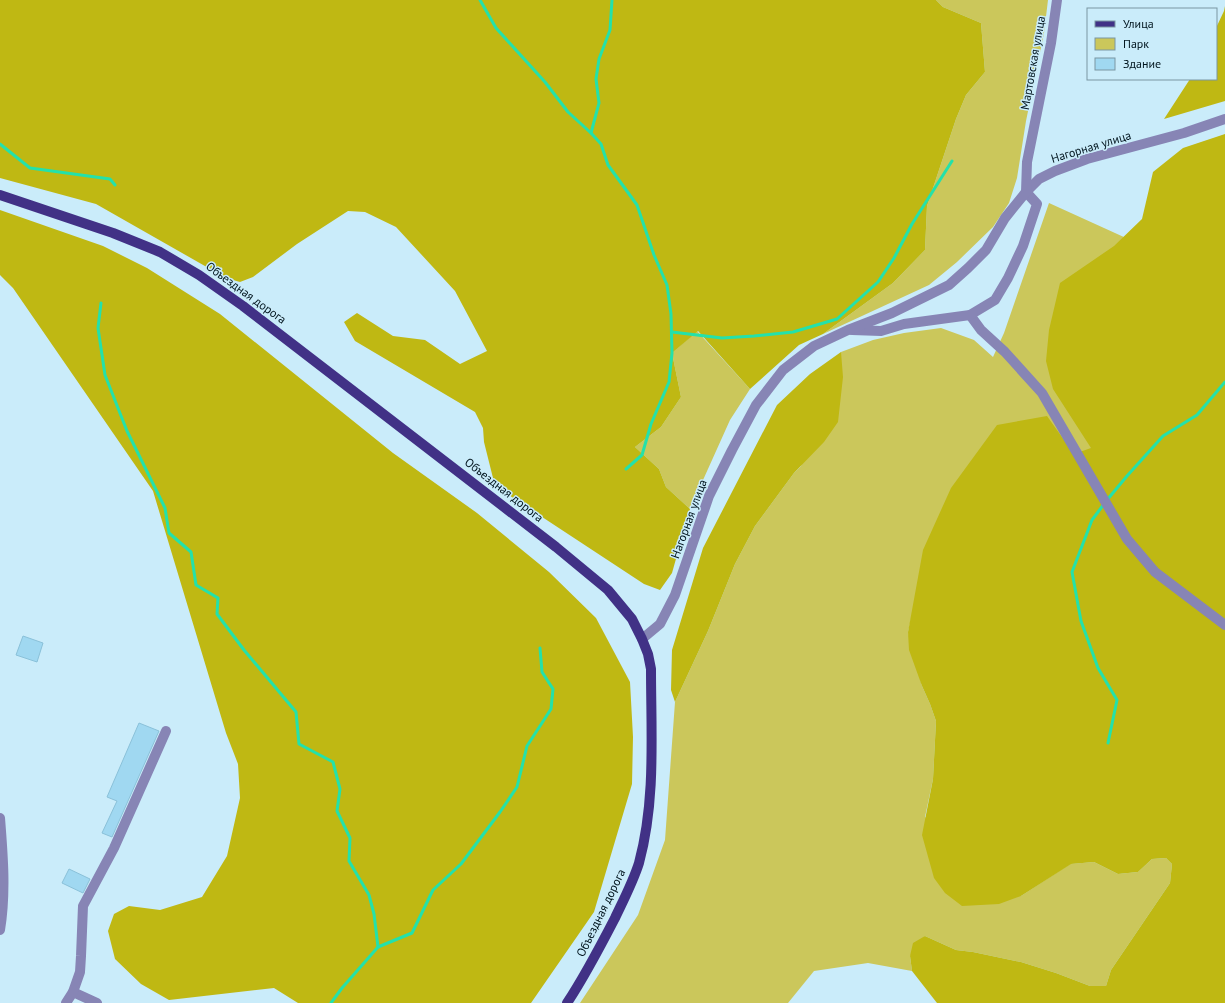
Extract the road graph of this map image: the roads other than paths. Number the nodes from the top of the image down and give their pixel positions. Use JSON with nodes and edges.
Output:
{"nodes":[{"id":1,"x":1057,"y":0,"type":"edge"},
{"id":2,"x":1225,"y":120,"type":"edge"},
{"id":3,"x":1026,"y":192,"type":"junction"},
{"id":4,"x":0,"y":195,"type":"edge"},
{"id":5,"x":970,"y":315,"type":"junction"},
{"id":6,"x":848,"y":330,"type":"junction"},
{"id":7,"x":1225,"y":624,"type":"edge"},
{"id":8,"x":642,"y":639,"type":"junction"},
{"id":9,"x":166,"y":731,"type":"dead end"},
{"id":10,"x":0,"y":818,"type":"edge"},
{"id":11,"x":2,"y":888,"type":"edge"},
{"id":12,"x":0,"y":930,"type":"edge"},
{"id":13,"x":72,"y":992,"type":"junction"},
{"id":14,"x":66,"y":1003,"type":"edge"},
{"id":15,"x":97,"y":1003,"type":"edge"},
{"id":16,"x":567,"y":1003,"type":"edge"}],
"edges":[{"from":1,"to":3,"type":"street","name":"Мартовская улица"},
{"from":2,"to":3,"type":"street","name":"Нагорная улица"},
{"from":3,"to":5,"type":"street"},
{"from":3,"to":6,"type":"street","name":"Нагорная улица"},
{"from":4,"to":8,"type":"main road","name":"Объездная дорога"},
{"from":5,"to":6,"type":"street"},
{"from":5,"to":7,"type":"street"},
{"from":6,"to":8,"type":"street","name":"Нагорная улица"},
{"from":8,"to":16,"type":"main road","name":"Объездная дорога"},
{"from":9,"to":13,"type":"street"},
{"from":10,"to":11,"type":"street"},
{"from":11,"to":12,"type":"street"},
{"from":13,"to":14,"type":"street"},
{"from":13,"to":15,"type":"street"}]}
